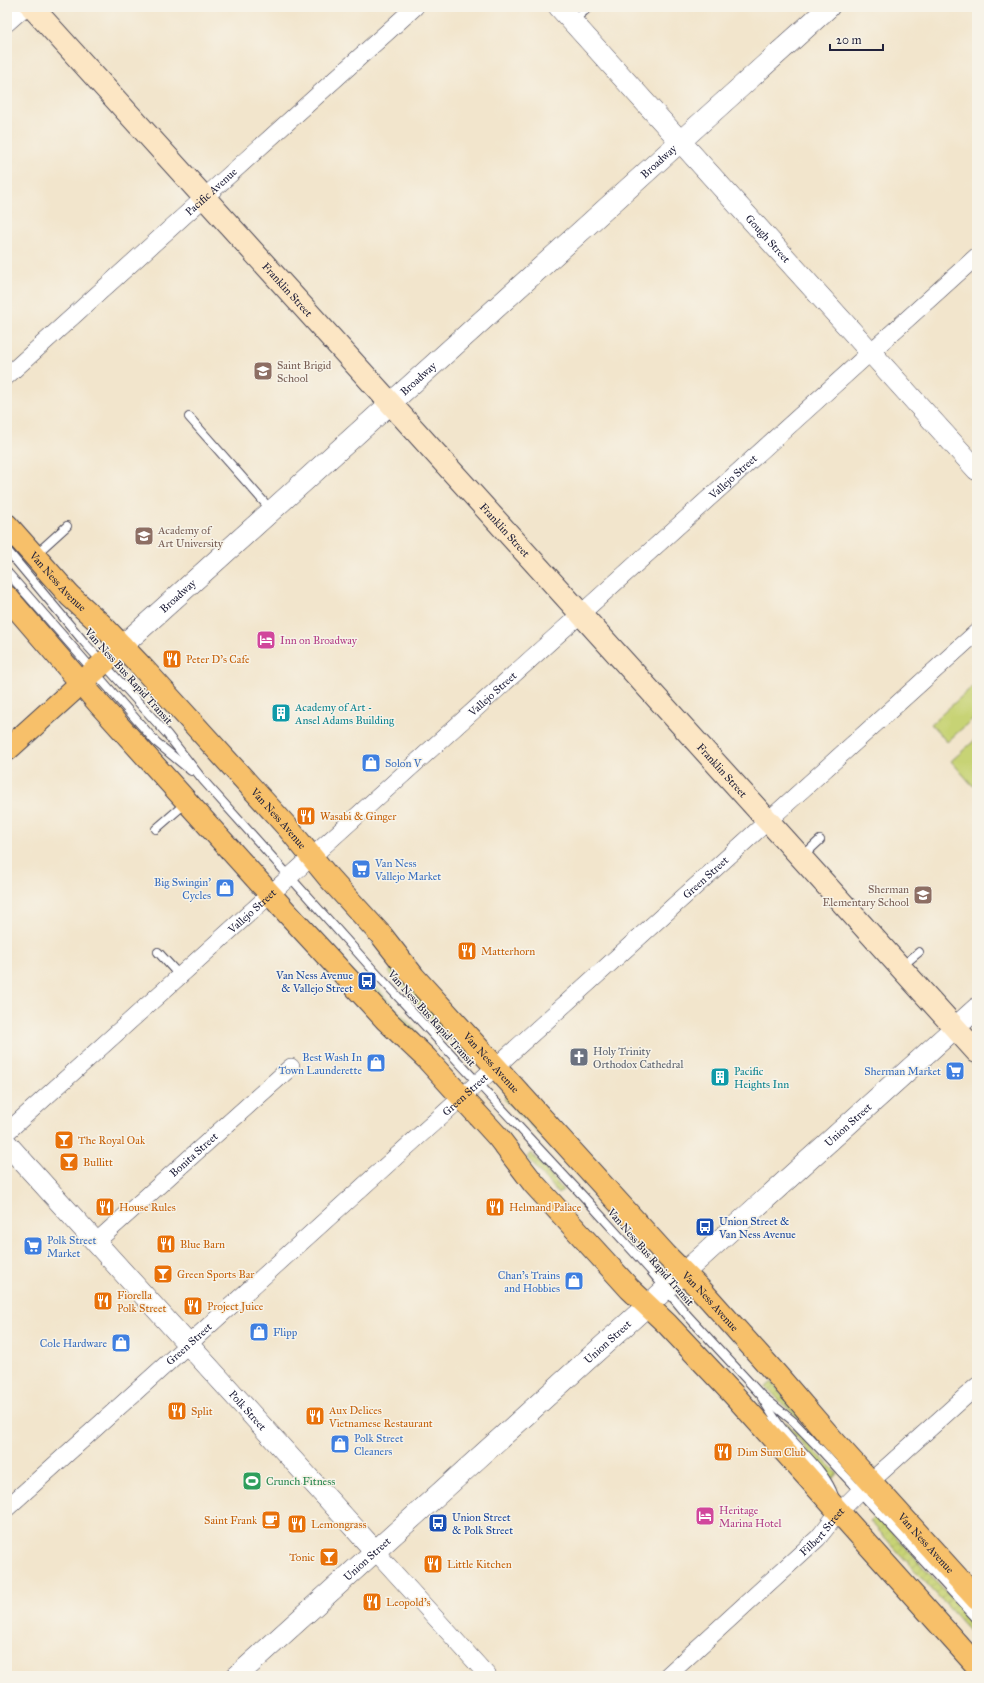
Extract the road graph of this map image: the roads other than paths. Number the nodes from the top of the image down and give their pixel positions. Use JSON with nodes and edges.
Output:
{"nodes":[{"id":1,"x":25,"y":7,"type":"edge"},
{"id":2,"x":32,"y":7,"type":"edge"},
{"id":3,"x":415,"y":7,"type":"edge"},
{"id":4,"x":589,"y":7,"type":"edge"},
{"id":5,"x":829,"y":7,"type":"edge"},
{"id":6,"x":566,"y":14,"type":"edge"},
{"id":7,"x":7,"y":23,"type":"edge"},
{"id":8,"x":680,"y":142,"type":"junction"},
{"id":9,"x":205,"y":198,"type":"junction"},
{"id":10,"x":977,"y":256,"type":"edge"},
{"id":11,"x":870,"y":352,"type":"junction"},
{"id":12,"x":7,"y":376,"type":"edge"},
{"id":13,"x":391,"y":403,"type":"junction"},
{"id":14,"x":189,"y":417,"type":"dead end"},
{"id":15,"x":977,"y":470,"type":"edge"},
{"id":16,"x":272,"y":511,"type":"junction"},
{"id":17,"x":7,"y":525,"type":"edge"},
{"id":18,"x":67,"y":526,"type":"dead end"},
{"id":19,"x":7,"y":550,"type":"edge"},
{"id":20,"x":34,"y":555,"type":"junction"},
{"id":21,"x":7,"y":572,"type":"edge"},
{"id":22,"x":7,"y":596,"type":"edge"},
{"id":23,"x":581,"y":613,"type":"junction"},
{"id":24,"x":977,"y":632,"type":"edge"},
{"id":25,"x":122,"y":646,"type":"junction"},
{"id":26,"x":92,"y":673,"type":"junction"},
{"id":27,"x":7,"y":750,"type":"edge"},
{"id":28,"x":203,"y":780,"type":"junction"},
{"id":29,"x":187,"y":802,"type":"junction"},
{"id":30,"x":768,"y":821,"type":"junction"},
{"id":31,"x":156,"y":829,"type":"dead end"},
{"id":32,"x":820,"y":840,"type":"dead end"},
{"id":33,"x":312,"y":856,"type":"junction"},
{"id":34,"x":801,"y":858,"type":"junction"},
{"id":35,"x":289,"y":877,"type":"junction"},
{"id":36,"x":271,"y":894,"type":"junction"},
{"id":37,"x":158,"y":952,"type":"dead end"},
{"id":38,"x":919,"y":952,"type":"dead end"},
{"id":39,"x":901,"y":968,"type":"junction"},
{"id":40,"x":180,"y":976,"type":"junction"},
{"id":41,"x":977,"y":1008,"type":"edge"},
{"id":42,"x":955,"y":1028,"type":"junction"},
{"id":43,"x":977,"y":1052,"type":"edge"},
{"id":44,"x":291,"y":1067,"type":"dead end"},
{"id":45,"x":496,"y":1067,"type":"junction"},
{"id":46,"x":470,"y":1091,"type":"junction"},
{"id":47,"x":7,"y":1132,"type":"edge"},
{"id":48,"x":7,"y":1144,"type":"edge"},
{"id":49,"x":96,"y":1242,"type":"junction"},
{"id":50,"x":684,"y":1273,"type":"junction"},
{"id":51,"x":666,"y":1289,"type":"junction"},
{"id":52,"x":647,"y":1306,"type":"junction"},
{"id":53,"x":188,"y":1344,"type":"junction"},
{"id":54,"x":977,"y":1386,"type":"edge"},
{"id":55,"x":760,"y":1394,"type":"junction"},
{"id":56,"x":865,"y":1486,"type":"junction"},
{"id":57,"x":7,"y":1508,"type":"edge"},
{"id":58,"x":838,"y":1513,"type":"junction"},
{"id":59,"x":375,"y":1551,"type":"junction"},
{"id":60,"x":977,"y":1599,"type":"edge"},
{"id":61,"x":977,"y":1619,"type":"edge"},
{"id":62,"x":977,"y":1666,"type":"edge"},
{"id":63,"x":237,"y":1676,"type":"edge"},
{"id":64,"x":488,"y":1676,"type":"edge"},
{"id":65,"x":667,"y":1676,"type":"edge"}],
"edges":[{"from":1,"to":7,"type":"street"},
{"from":2,"to":9,"type":"main road","name":"Franklin Street"},
{"from":3,"to":9,"type":"street","name":"Pacific Avenue"},
{"from":4,"to":6,"type":"lane"},
{"from":5,"to":8,"type":"street","name":"Broadway"},
{"from":6,"to":8,"type":"street","name":"Gough Street"},
{"from":8,"to":11,"type":"street","name":"Gough Street"},
{"from":8,"to":13,"type":"street","name":"Broadway"},
{"from":9,"to":12,"type":"street","name":"Pacific Avenue"},
{"from":9,"to":13,"type":"main road","name":"Franklin Street"},
{"from":10,"to":11,"type":"street","name":"Vallejo Street"},
{"from":11,"to":15,"type":"street","name":"Gough Street"},
{"from":11,"to":23,"type":"street","name":"Vallejo Street"},
{"from":13,"to":16,"type":"street","name":"Broadway"},
{"from":13,"to":23,"type":"main road","name":"Franklin Street"},
{"from":14,"to":16,"type":"lane"},
{"from":16,"to":25,"type":"street","name":"Broadway"},
{"from":17,"to":20,"type":"main road","name":"Van Ness Avenue"},
{"from":18,"to":20,"type":"lane"},
{"from":19,"to":26,"type":"lane","name":"Van Ness Bus Rapid Transit"},
{"from":20,"to":25,"type":"main road","name":"Van Ness Avenue"},
{"from":21,"to":26,"type":"lane","name":"Van Ness Bus Rapid Transit"},
{"from":22,"to":26,"type":"main road"},
{"from":23,"to":30,"type":"main road","name":"Franklin Street"},
{"from":23,"to":33,"type":"street","name":"Vallejo Street"},
{"from":24,"to":30,"type":"street","name":"Green Street"},
{"from":25,"to":26,"type":"main road","name":"Broadway"},
{"from":25,"to":33,"type":"main road","name":"Van Ness Avenue"},
{"from":26,"to":27,"type":"main road","name":"Broadway"},
{"from":26,"to":28,"type":"lane","name":"Van Ness Bus Rapid Transit"},
{"from":26,"to":28,"type":"lane","name":"Van Ness Bus Rapid Transit"},
{"from":26,"to":29,"type":"main road"},
{"from":28,"to":35,"type":"lane","name":"Van Ness Bus Rapid Transit"},
{"from":29,"to":31,"type":"lane"},
{"from":29,"to":36,"type":"main road"},
{"from":30,"to":34,"type":"main road","name":"Franklin Street"},
{"from":30,"to":45,"type":"street","name":"Green Street"},
{"from":32,"to":34,"type":"lane"},
{"from":33,"to":35,"type":"street","name":"Vallejo Street"},
{"from":33,"to":45,"type":"main road","name":"Van Ness Avenue"},
{"from":34,"to":39,"type":"main road","name":"Franklin Street"},
{"from":35,"to":36,"type":"street","name":"Vallejo Street"},
{"from":35,"to":46,"type":"lane","name":"Van Ness Bus Rapid Transit"},
{"from":36,"to":40,"type":"street","name":"Vallejo Street"},
{"from":36,"to":46,"type":"main road"},
{"from":37,"to":40,"type":"lane"},
{"from":38,"to":39,"type":"lane"},
{"from":39,"to":42,"type":"main road","name":"Franklin Street"},
{"from":40,"to":47,"type":"street","name":"Vallejo Street"},
{"from":41,"to":42,"type":"street","name":"Union Street"},
{"from":42,"to":43,"type":"main road","name":"Franklin Street"},
{"from":42,"to":50,"type":"street","name":"Union Street"},
{"from":44,"to":49,"type":"street","name":"Bonita Street"},
{"from":45,"to":46,"type":"street","name":"Green Street"},
{"from":45,"to":50,"type":"main road","name":"Van Ness Avenue"},
{"from":46,"to":51,"type":"lane","name":"Van Ness Bus Rapid Transit"},
{"from":46,"to":52,"type":"main road"},
{"from":46,"to":53,"type":"street","name":"Green Street"},
{"from":48,"to":49,"type":"street","name":"Polk Street"},
{"from":49,"to":53,"type":"street","name":"Polk Street"},
{"from":50,"to":51,"type":"street","name":"Union Street"},
{"from":50,"to":56,"type":"main road","name":"Van Ness Avenue"},
{"from":51,"to":52,"type":"street","name":"Union Street"},
{"from":51,"to":55,"type":"lane","name":"Van Ness Bus Rapid Transit"},
{"from":52,"to":58,"type":"main road"},
{"from":52,"to":59,"type":"street","name":"Union Street"},
{"from":53,"to":57,"type":"street","name":"Green Street"},
{"from":53,"to":59,"type":"street","name":"Polk Street"},
{"from":54,"to":56,"type":"street","name":"Filbert Street"},
{"from":55,"to":56,"type":"lane","name":"Van Ness Bus Rapid Transit"},
{"from":55,"to":58,"type":"lane","name":"Van Ness Bus Rapid Transit"},
{"from":56,"to":58,"type":"street","name":"Filbert Street"},
{"from":56,"to":60,"type":"main road","name":"Van Ness Avenue"},
{"from":56,"to":61,"type":"lane","name":"Van Ness Bus Rapid Transit"},
{"from":58,"to":62,"type":"main road"},
{"from":58,"to":65,"type":"street","name":"Filbert Street"},
{"from":59,"to":63,"type":"street","name":"Union Street"},
{"from":59,"to":64,"type":"street","name":"Polk Street"}]}
